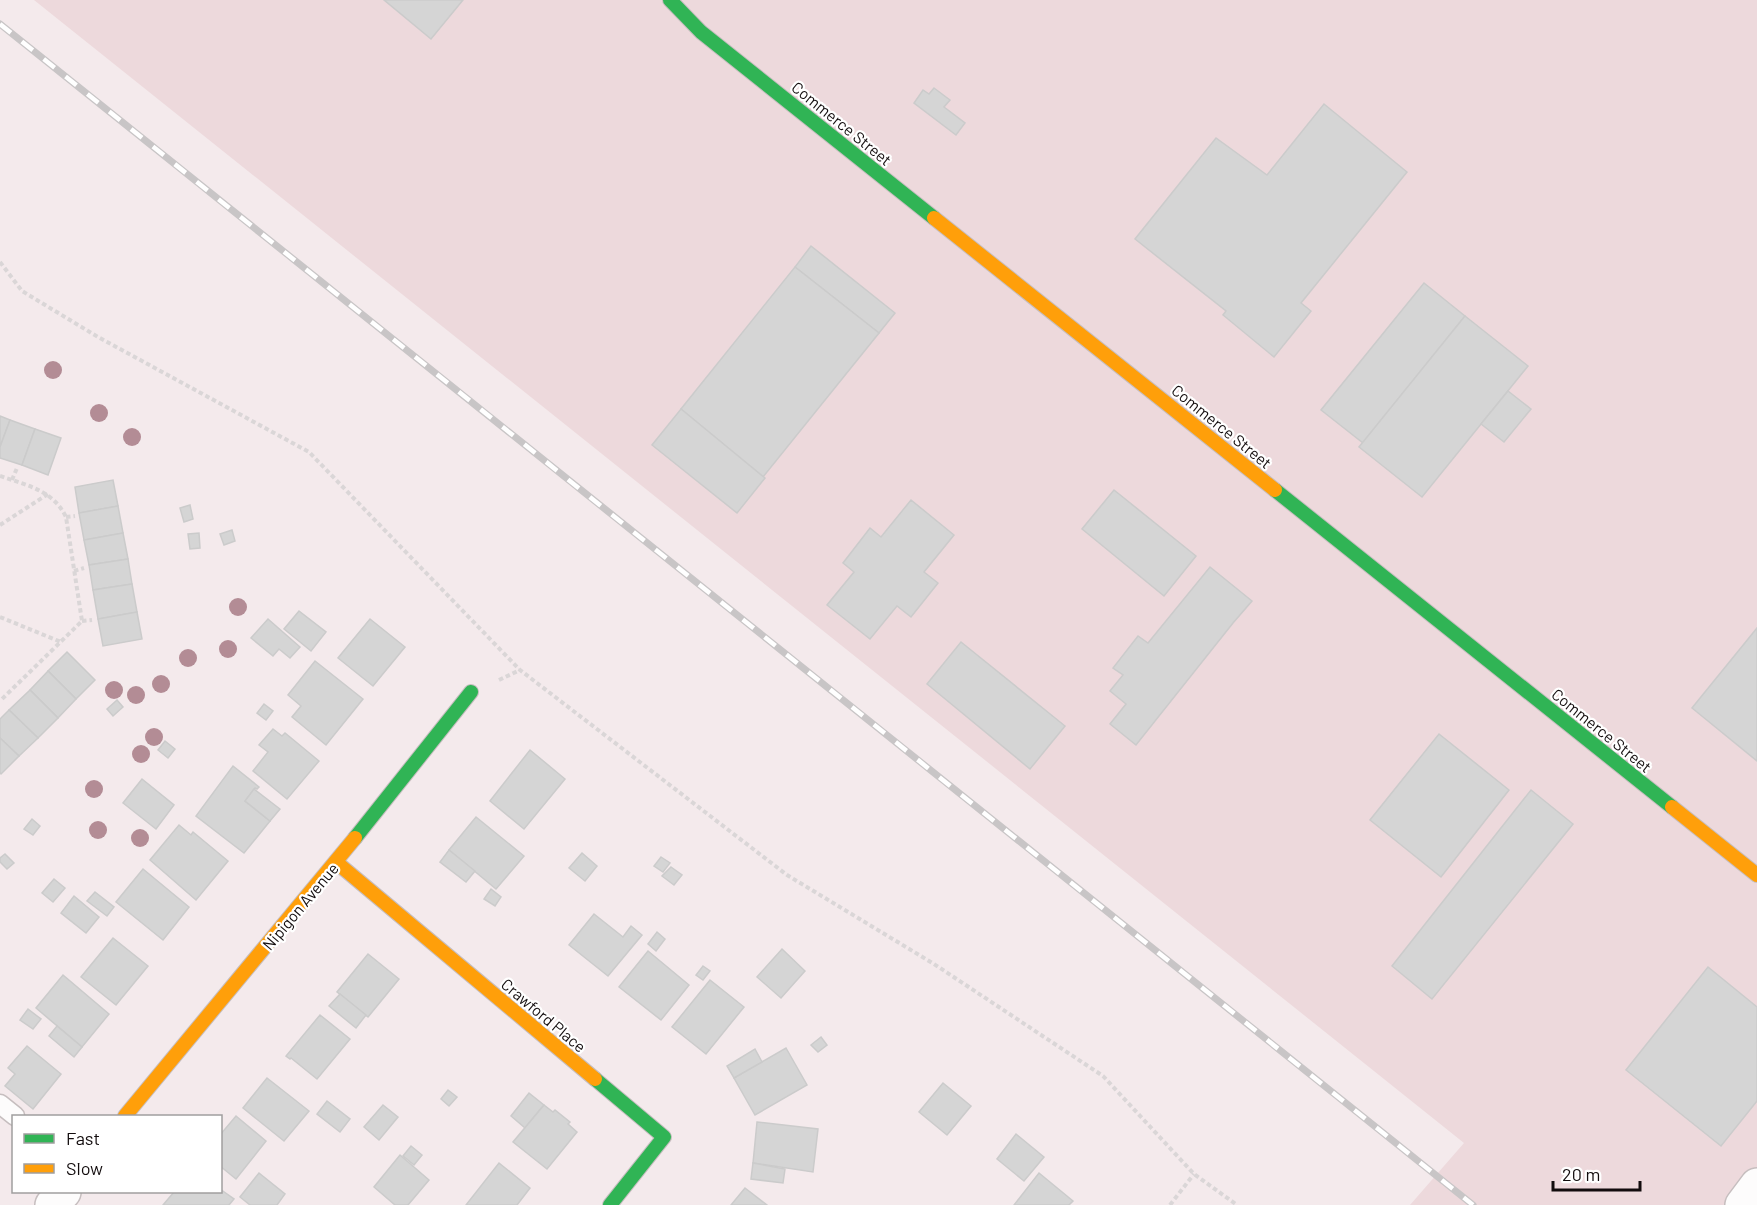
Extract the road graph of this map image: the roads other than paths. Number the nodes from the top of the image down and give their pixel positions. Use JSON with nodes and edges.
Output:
{"nodes":[{"id":1,"x":670,"y":0,"type":"edge"},
{"id":2,"x":471,"y":692,"type":"dead end"},
{"id":3,"x":336,"y":862,"type":"junction"},
{"id":4,"x":1757,"y":875,"type":"edge"},
{"id":5,"x":0,"y":1104,"type":"edge"},
{"id":6,"x":14,"y":1115,"type":"edge"},
{"id":7,"x":127,"y":1115,"type":"edge"},
{"id":8,"x":1757,"y":1185,"type":"edge"},
{"id":9,"x":61,"y":1193,"type":"edge"},
{"id":10,"x":52,"y":1205,"type":"edge"},
{"id":11,"x":610,"y":1205,"type":"edge"},
{"id":12,"x":1742,"y":1205,"type":"edge"}],
"edges":[{"from":1,"to":4,"type":"street","name":"Commerce Street"},
{"from":2,"to":3,"type":"street","name":"Nipigon Avenue"},
{"from":3,"to":7,"type":"street","name":"Nipigon Avenue"},
{"from":3,"to":11,"type":"street","name":"Crawford Place"},
{"from":5,"to":6,"type":"lane"},
{"from":8,"to":12,"type":"street"},
{"from":9,"to":10,"type":"street"}]}
